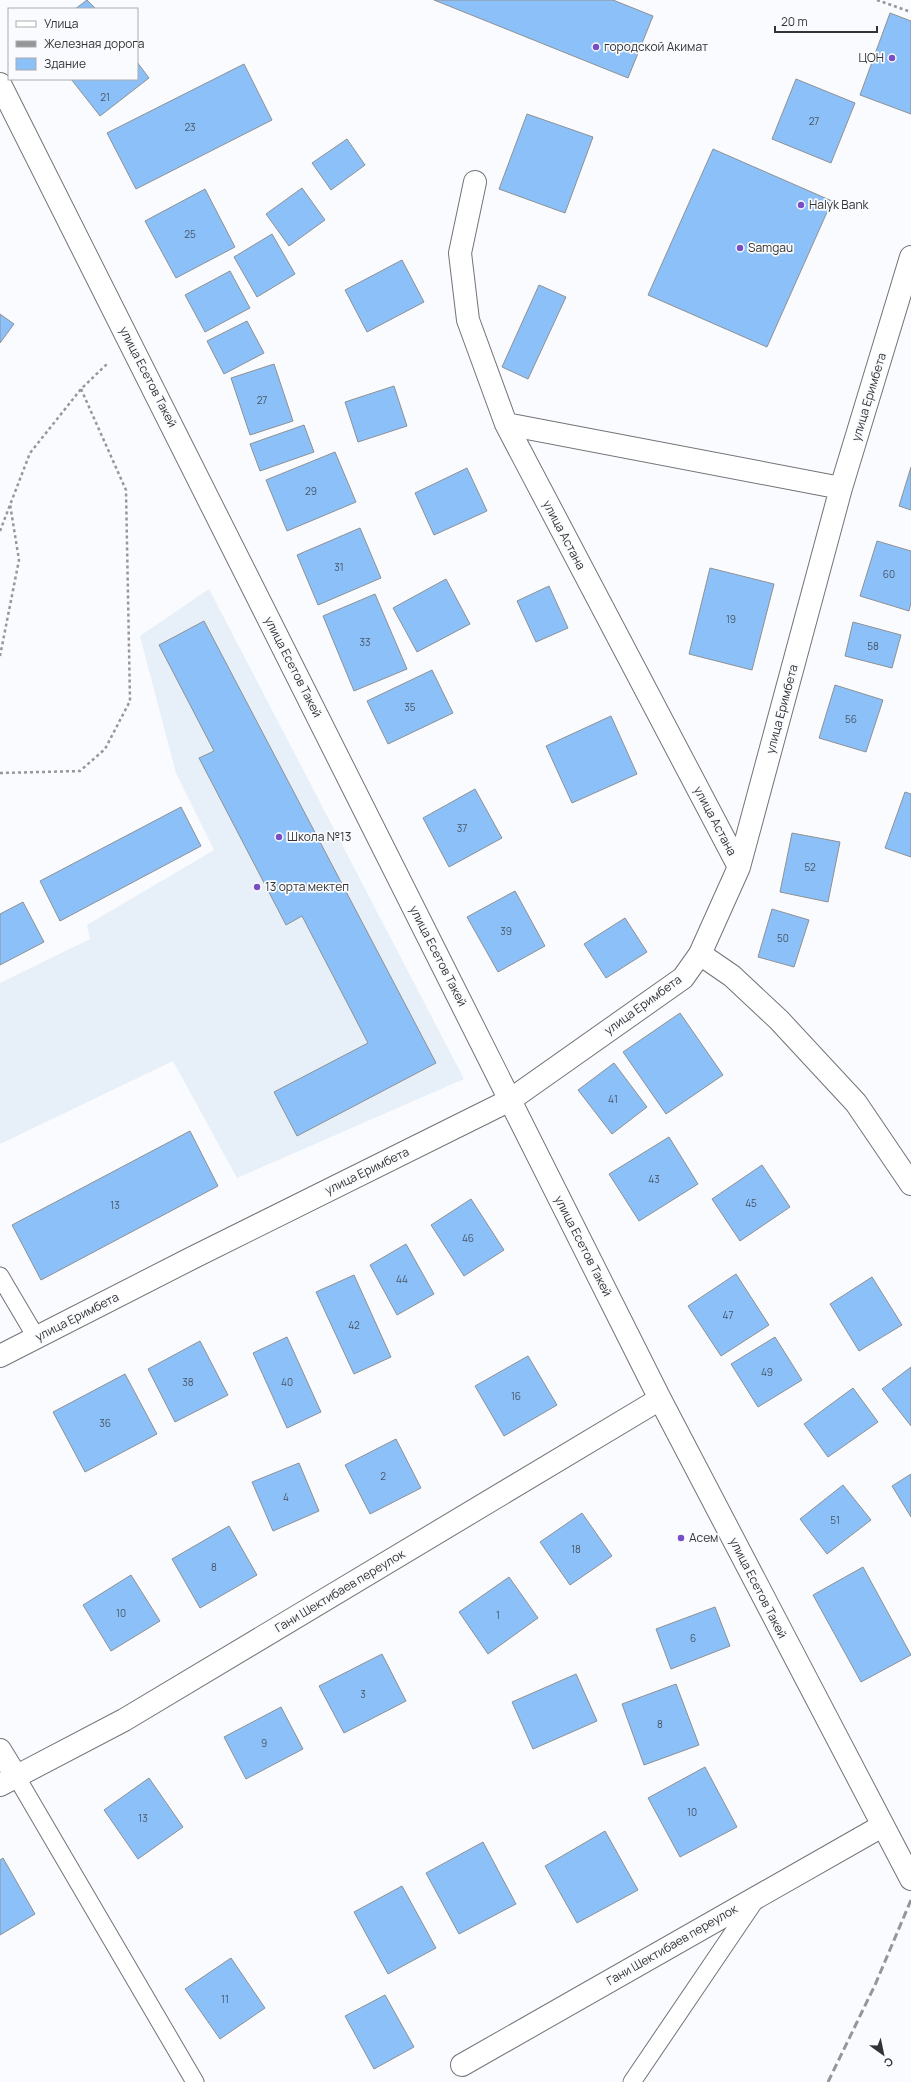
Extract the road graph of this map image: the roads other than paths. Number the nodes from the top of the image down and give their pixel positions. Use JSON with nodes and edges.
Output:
{"nodes":[{"id":1,"x":0,"y":84,"type":"edge"},
{"id":2,"x":474,"y":182,"type":"dead end"},
{"id":3,"x":911,"y":257,"type":"edge"},
{"id":4,"x":506,"y":424,"type":"junction"},
{"id":5,"x":841,"y":488,"type":"junction"},
{"id":6,"x":739,"y":867,"type":"junction"},
{"id":7,"x":700,"y":954,"type":"junction"},
{"id":8,"x":510,"y":1100,"type":"junction"},
{"id":9,"x":911,"y":1184,"type":"edge"},
{"id":10,"x":0,"y":1276,"type":"edge"},
{"id":11,"x":36,"y":1337,"type":"junction"},
{"id":12,"x":0,"y":1356,"type":"edge"},
{"id":13,"x":660,"y":1399,"type":"junction"},
{"id":14,"x":0,"y":1750,"type":"edge"},
{"id":15,"x":8,"y":1780,"type":"edge"},
{"id":16,"x":882,"y":1826,"type":"junction"},
{"id":17,"x":911,"y":1879,"type":"edge"},
{"id":18,"x":757,"y":1897,"type":"junction"},
{"id":19,"x":462,"y":2065,"type":"dead end"},
{"id":20,"x":195,"y":2082,"type":"edge"},
{"id":21,"x":632,"y":2082,"type":"edge"}],
"edges":[{"from":1,"to":8,"type":"street","name":"улица Есетов Такей"},
{"from":2,"to":4,"type":"street","name":"улица Астана"},
{"from":3,"to":5,"type":"street","name":"улица Еримбета"},
{"from":4,"to":5,"type":"street"},
{"from":4,"to":6,"type":"street","name":"улица Астана"},
{"from":5,"to":6,"type":"street","name":"улица Еримбета"},
{"from":6,"to":7,"type":"street","name":"улица Еримбета"},
{"from":7,"to":8,"type":"street","name":"улица Еримбета"},
{"from":7,"to":9,"type":"street"},
{"from":8,"to":11,"type":"street","name":"улица Еримбета"},
{"from":8,"to":13,"type":"street","name":"улица Есетов Такей"},
{"from":10,"to":11,"type":"lane"},
{"from":11,"to":12,"type":"street","name":"улица Еримбета"},
{"from":13,"to":15,"type":"street","name":"Гани Шектибаев переулок"},
{"from":13,"to":16,"type":"street","name":"улица Есетов Такей"},
{"from":14,"to":15,"type":"street"},
{"from":15,"to":20,"type":"lane"},
{"from":16,"to":17,"type":"street","name":"улица Есетов Такей"},
{"from":16,"to":18,"type":"street","name":"Гани Шектибаев переулок"},
{"from":18,"to":19,"type":"street","name":"Гани Шектибаев переулок"},
{"from":18,"to":21,"type":"lane"}]}
